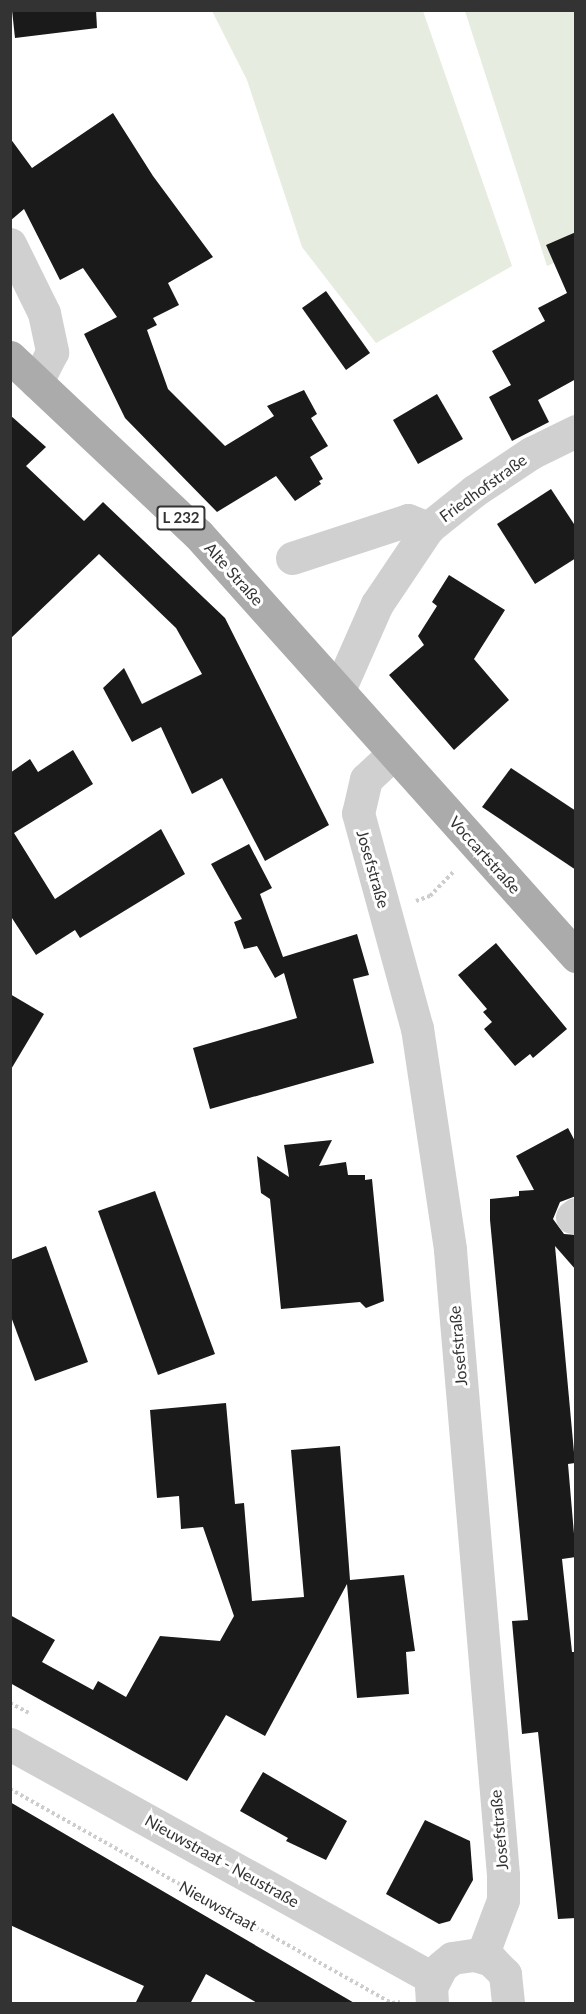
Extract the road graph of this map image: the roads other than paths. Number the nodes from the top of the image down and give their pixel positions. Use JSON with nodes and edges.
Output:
{"nodes":[{"id":1,"x":10,"y":244,"type":"edge"},
{"id":2,"x":10,"y":357,"type":"edge"},
{"id":3,"x":37,"y":382,"type":"junction"},
{"id":4,"x":576,"y":431,"type":"edge"},
{"id":5,"x":428,"y":528,"type":"junction"},
{"id":6,"x":292,"y":558,"type":"dead end"},
{"id":7,"x":339,"y":690,"type":"junction"},
{"id":8,"x":393,"y":754,"type":"junction"},
{"id":9,"x":576,"y":956,"type":"edge"},
{"id":10,"x":10,"y":1744,"type":"edge"},
{"id":11,"x":482,"y":1956,"type":"junction"},
{"id":12,"x":432,"y":1992,"type":"edge"},
{"id":13,"x":508,"y":2004,"type":"edge"}],
"edges":[{"from":1,"to":3,"type":"street"},
{"from":2,"to":3,"type":"main road","name":"Alte Straße","number":"L 232"},
{"from":3,"to":7,"type":"main road","name":"Alte Straße","number":"L 232"},
{"from":4,"to":5,"type":"street","name":"Friedhofstraße"},
{"from":5,"to":6,"type":"street"},
{"from":5,"to":7,"type":"street","name":"Friedhofstraße"},
{"from":7,"to":8,"type":"main road","name":"Alte Straße","number":"L 232"},
{"from":8,"to":9,"type":"main road","name":"Voccartstraße","number":"L 232"},
{"from":8,"to":11,"type":"street","name":"Josefstraße"},
{"from":10,"to":12,"type":"street","name":"Nieuwstraat - Neustraße"},
{"from":11,"to":12,"type":"street"},
{"from":11,"to":13,"type":"street"}]}
